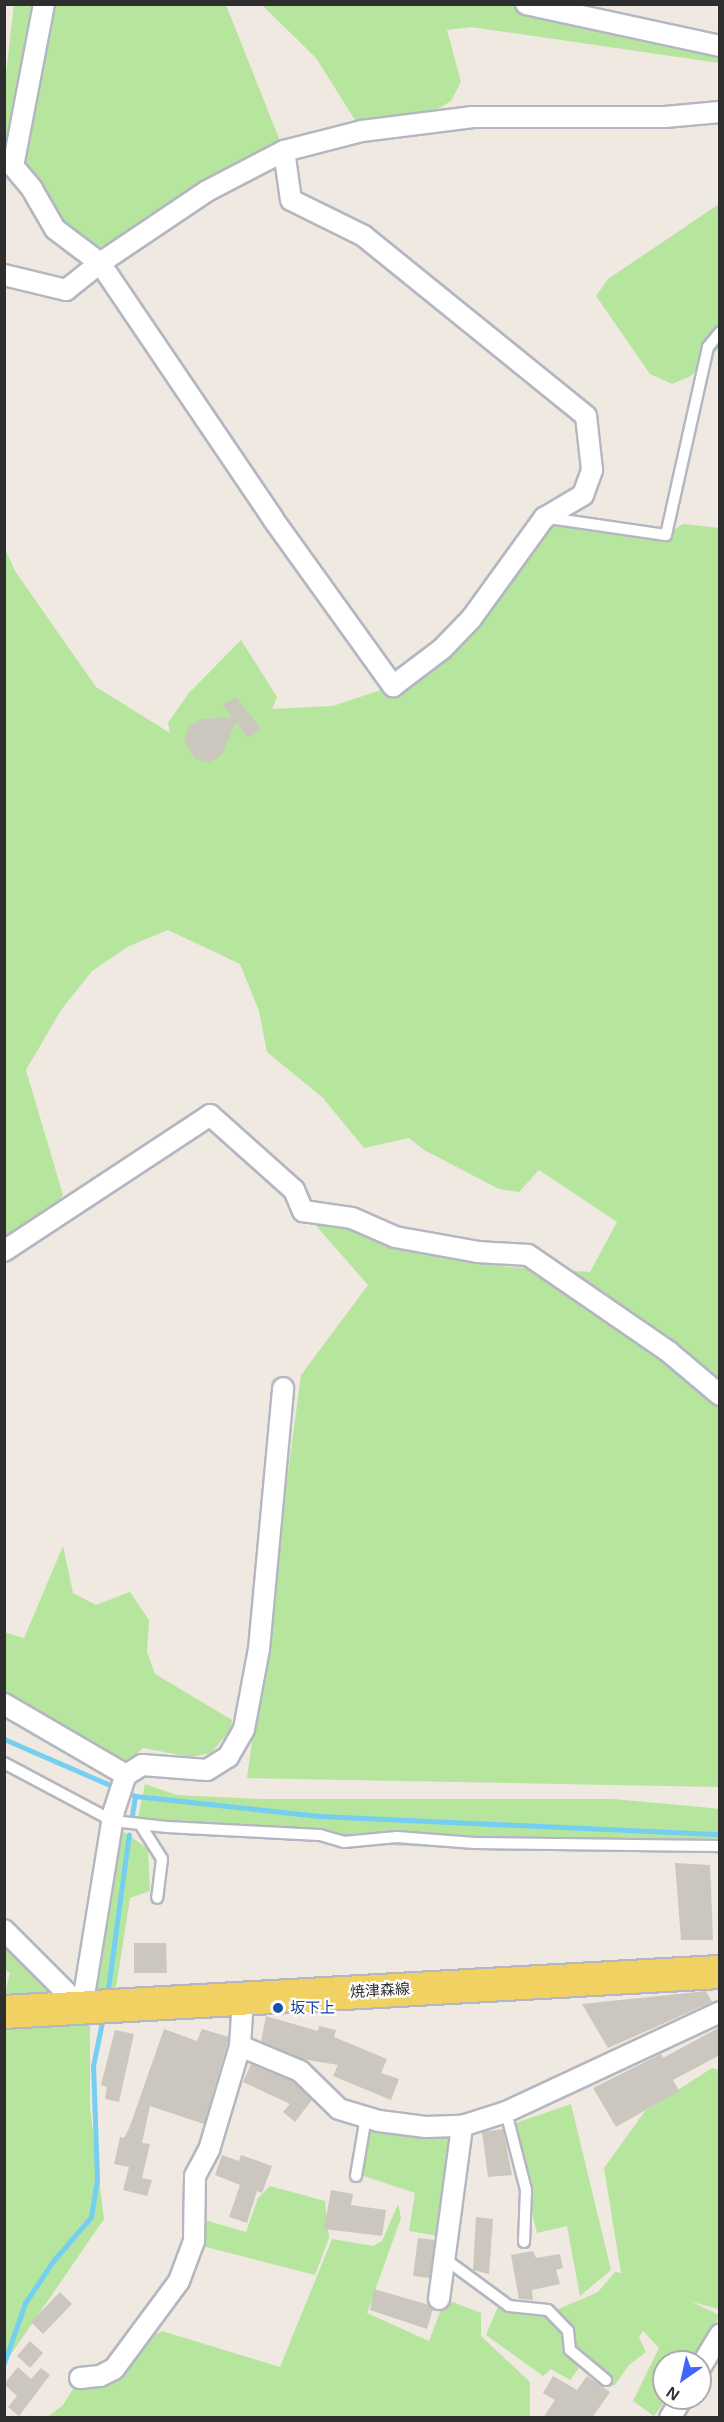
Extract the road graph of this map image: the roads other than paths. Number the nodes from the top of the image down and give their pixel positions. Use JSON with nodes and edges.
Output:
{"nodes":[{"id":1,"x":44,"y":4,"type":"edge"},
{"id":2,"x":526,"y":4,"type":"edge"},
{"id":3,"x":720,"y":46,"type":"edge"},
{"id":4,"x":720,"y":112,"type":"edge"},
{"id":5,"x":284,"y":151,"type":"junction"},
{"id":6,"x":100,"y":263,"type":"junction"},
{"id":7,"x":4,"y":275,"type":"edge"},
{"id":8,"x":720,"y":332,"type":"edge"},
{"id":9,"x":544,"y":518,"type":"junction"},
{"id":10,"x":4,"y":1251,"type":"edge"},
{"id":11,"x":283,"y":1388,"type":"dead end"},
{"id":12,"x":720,"y":1395,"type":"edge"},
{"id":13,"x":4,"y":1704,"type":"edge"},
{"id":14,"x":4,"y":1763,"type":"edge"},
{"id":15,"x":125,"y":1779,"type":"junction"},
{"id":16,"x":113,"y":1816,"type":"junction"},
{"id":17,"x":140,"y":1824,"type":"junction"},
{"id":18,"x":720,"y":1846,"type":"edge"},
{"id":19,"x":157,"y":1898,"type":"dead end"},
{"id":20,"x":4,"y":1930,"type":"edge"},
{"id":21,"x":720,"y":1972,"type":"edge"},
{"id":22,"x":243,"y":1998,"type":"junction"},
{"id":23,"x":98,"y":2006,"type":"junction"},
{"id":24,"x":4,"y":2012,"type":"edge"},
{"id":25,"x":720,"y":2012,"type":"edge"},
{"id":26,"x":240,"y":2046,"type":"junction"},
{"id":27,"x":506,"y":2112,"type":"junction"},
{"id":28,"x":366,"y":2117,"type":"junction"},
{"id":29,"x":462,"y":2126,"type":"junction"},
{"id":30,"x":356,"y":2176,"type":"dead end"},
{"id":31,"x":524,"y":2242,"type":"dead end"},
{"id":32,"x":445,"y":2259,"type":"junction"},
{"id":33,"x":439,"y":2299,"type":"dead end"},
{"id":34,"x":720,"y":2335,"type":"edge"},
{"id":35,"x":711,"y":2350,"type":"edge"},
{"id":36,"x":80,"y":2378,"type":"dead end"},
{"id":37,"x":606,"y":2380,"type":"dead end"}],
"edges":[{"from":1,"to":6,"type":"street"},
{"from":2,"to":3,"type":"street"},
{"from":4,"to":5,"type":"street"},
{"from":5,"to":6,"type":"street"},
{"from":5,"to":9,"type":"street"},
{"from":6,"to":7,"type":"street"},
{"from":6,"to":9,"type":"street"},
{"from":8,"to":9,"type":"lane"},
{"from":10,"to":12,"type":"street"},
{"from":11,"to":15,"type":"street"},
{"from":13,"to":15,"type":"street"},
{"from":14,"to":16,"type":"lane"},
{"from":15,"to":16,"type":"street"},
{"from":16,"to":17,"type":"lane"},
{"from":16,"to":23,"type":"street"},
{"from":17,"to":18,"type":"lane"},
{"from":17,"to":19,"type":"lane"},
{"from":20,"to":23,"type":"street"},
{"from":21,"to":22,"type":"main road","name":"焼津森線"},
{"from":22,"to":23,"type":"main road","name":"焼津森線"},
{"from":22,"to":26,"type":"street"},
{"from":23,"to":24,"type":"main road","name":"焼津森線"},
{"from":25,"to":27,"type":"street"},
{"from":26,"to":28,"type":"street"},
{"from":26,"to":36,"type":"street"},
{"from":27,"to":29,"type":"street"},
{"from":27,"to":31,"type":"lane"},
{"from":28,"to":29,"type":"street"},
{"from":28,"to":30,"type":"lane"},
{"from":29,"to":32,"type":"street"},
{"from":32,"to":33,"type":"street"},
{"from":32,"to":37,"type":"lane"},
{"from":34,"to":35,"type":"street"}]}
